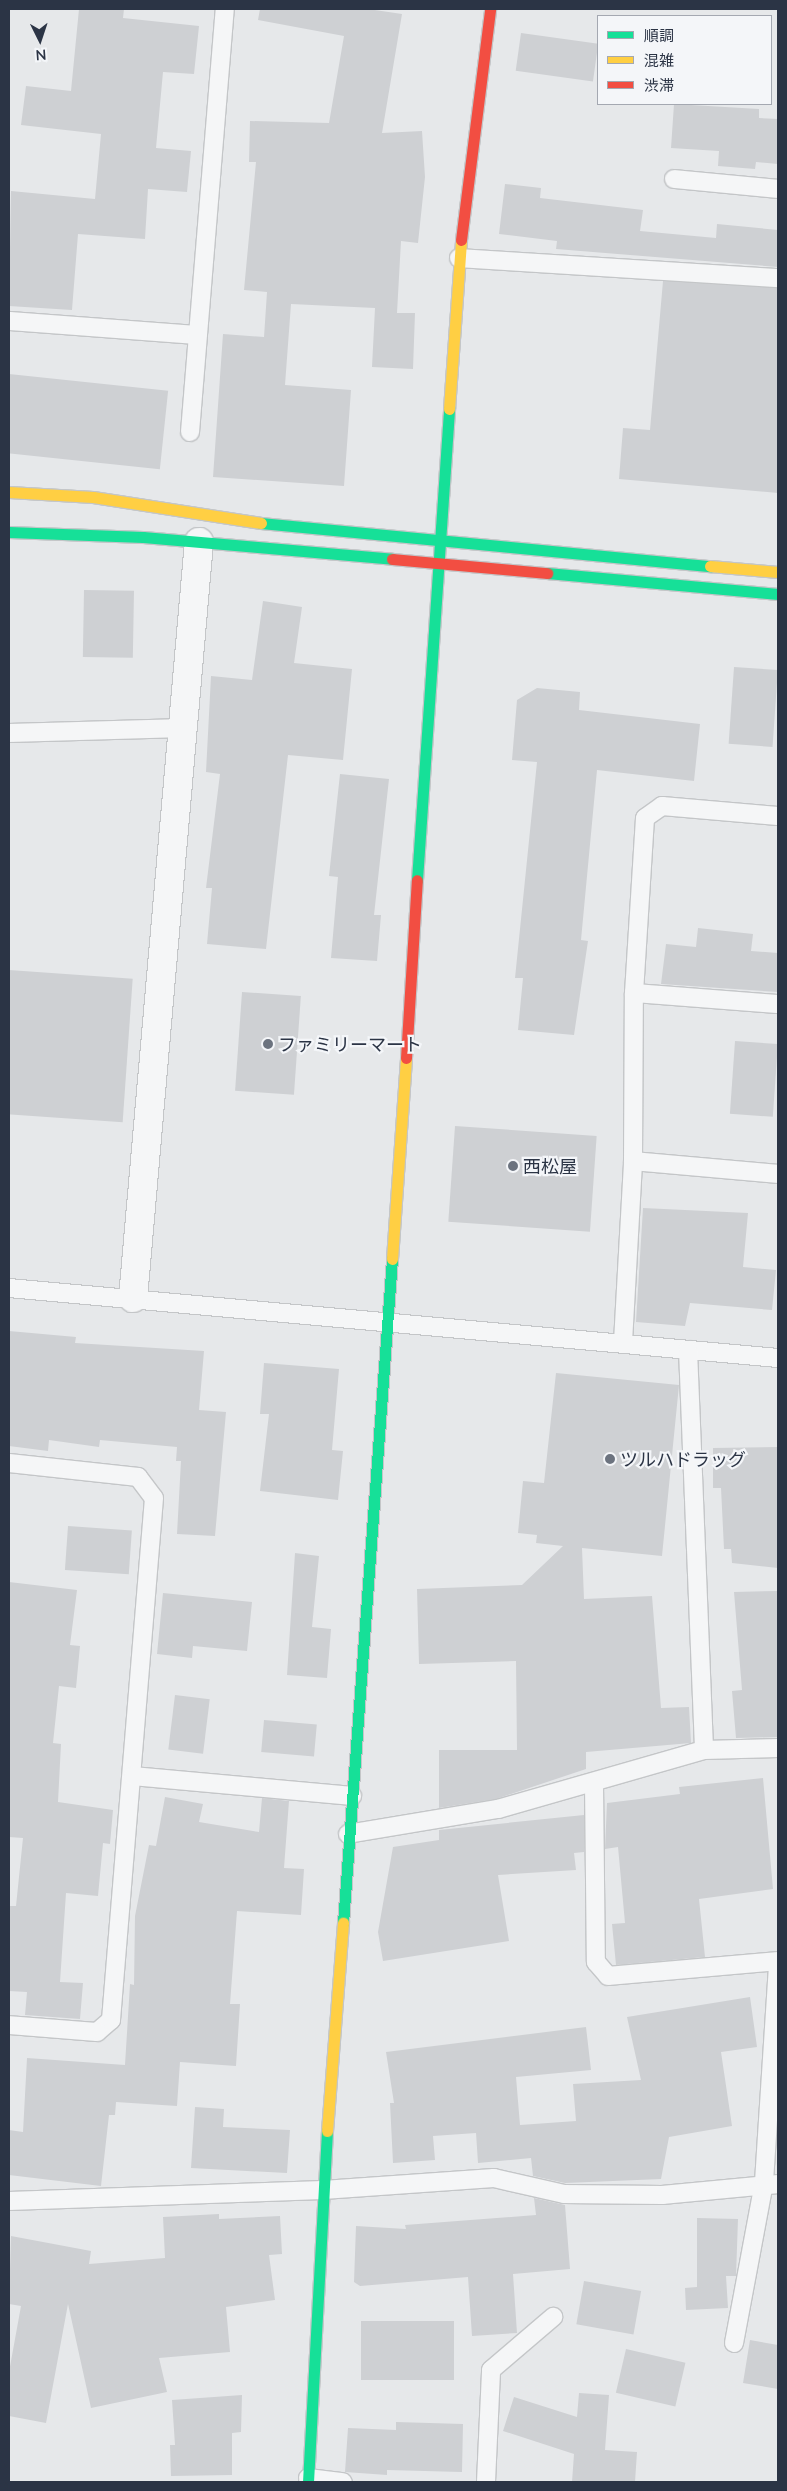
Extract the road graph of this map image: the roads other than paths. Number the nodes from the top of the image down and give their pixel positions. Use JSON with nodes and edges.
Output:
{"nodes":[{"id":1,"x":225,"y":9,"type":"edge"},
{"id":2,"x":490,"y":9,"type":"edge"},
{"id":3,"x":674,"y":179,"type":"dead end"},
{"id":4,"x":778,"y":189,"type":"edge"},
{"id":5,"x":459,"y":258,"type":"junction"},
{"id":6,"x":778,"y":278,"type":"edge"},
{"id":7,"x":9,"y":321,"type":"edge"},
{"id":8,"x":197,"y":335,"type":"junction"},
{"id":9,"x":190,"y":432,"type":"dead end"},
{"id":10,"x":9,"y":492,"type":"edge"},
{"id":11,"x":9,"y":532,"type":"edge"},
{"id":12,"x":199,"y":542,"type":"junction"},
{"id":13,"x":440,"y":543,"type":"junction"},
{"id":14,"x":439,"y":565,"type":"junction"},
{"id":15,"x":778,"y":572,"type":"edge"},
{"id":16,"x":778,"y":594,"type":"edge"},
{"id":17,"x":184,"y":728,"type":"junction"},
{"id":18,"x":9,"y":734,"type":"edge"},
{"id":19,"x":778,"y":816,"type":"edge"},
{"id":20,"x":634,"y":993,"type":"junction"},
{"id":21,"x":778,"y":1004,"type":"edge"},
{"id":22,"x":633,"y":1161,"type":"junction"},
{"id":23,"x":778,"y":1174,"type":"edge"},
{"id":24,"x":9,"y":1288,"type":"edge"},
{"id":25,"x":133,"y":1298,"type":"junction"},
{"id":26,"x":388,"y":1320,"type":"junction"},
{"id":27,"x":623,"y":1342,"type":"junction"},
{"id":28,"x":688,"y":1350,"type":"junction"},
{"id":29,"x":778,"y":1358,"type":"edge"},
{"id":30,"x":9,"y":1463,"type":"edge"},
{"id":31,"x":778,"y":1748,"type":"edge"},
{"id":32,"x":704,"y":1750,"type":"junction"},
{"id":33,"x":133,"y":1776,"type":"junction"},
{"id":34,"x":594,"y":1784,"type":"junction"},
{"id":35,"x":352,"y":1796,"type":"junction"},
{"id":36,"x":348,"y":1834,"type":"junction"},
{"id":37,"x":778,"y":1962,"type":"edge"},
{"id":38,"x":9,"y":2025,"type":"edge"},
{"id":39,"x":771,"y":2183,"type":"edge"},
{"id":40,"x":323,"y":2190,"type":"junction"},
{"id":41,"x":9,"y":2201,"type":"edge"},
{"id":42,"x":553,"y":2317,"type":"dead end"},
{"id":43,"x":734,"y":2343,"type":"dead end"},
{"id":44,"x":308,"y":2480,"type":"edge"},
{"id":45,"x":343,"y":2482,"type":"edge"},
{"id":46,"x":486,"y":2482,"type":"edge"}],
"edges":[{"from":1,"to":8,"type":"lane"},
{"from":2,"to":5,"type":"street"},
{"from":3,"to":4,"type":"lane"},
{"from":5,"to":6,"type":"lane"},
{"from":5,"to":13,"type":"street"},
{"from":7,"to":8,"type":"lane"},
{"from":8,"to":9,"type":"lane"},
{"from":10,"to":13,"type":"street"},
{"from":11,"to":12,"type":"street"},
{"from":12,"to":14,"type":"street"},
{"from":12,"to":17,"type":"street"},
{"from":13,"to":14,"type":"street"},
{"from":13,"to":15,"type":"street"},
{"from":14,"to":16,"type":"street"},
{"from":14,"to":26,"type":"street"},
{"from":17,"to":18,"type":"lane"},
{"from":17,"to":25,"type":"street"},
{"from":19,"to":20,"type":"lane"},
{"from":20,"to":21,"type":"lane"},
{"from":20,"to":22,"type":"lane"},
{"from":22,"to":23,"type":"lane"},
{"from":22,"to":27,"type":"lane"},
{"from":24,"to":25,"type":"lane"},
{"from":25,"to":26,"type":"lane"},
{"from":26,"to":27,"type":"lane"},
{"from":26,"to":35,"type":"street"},
{"from":27,"to":28,"type":"lane"},
{"from":28,"to":29,"type":"lane"},
{"from":28,"to":32,"type":"lane"},
{"from":30,"to":33,"type":"lane"},
{"from":31,"to":32,"type":"lane"},
{"from":32,"to":34,"type":"lane"},
{"from":33,"to":35,"type":"lane"},
{"from":33,"to":38,"type":"lane"},
{"from":34,"to":36,"type":"lane"},
{"from":34,"to":37,"type":"lane"},
{"from":35,"to":36,"type":"street"},
{"from":36,"to":40,"type":"street"},
{"from":37,"to":39,"type":"lane"},
{"from":39,"to":40,"type":"lane"},
{"from":39,"to":43,"type":"lane"},
{"from":40,"to":41,"type":"lane"},
{"from":40,"to":44,"type":"street"},
{"from":42,"to":46,"type":"lane"},
{"from":44,"to":45,"type":"lane"}]}
